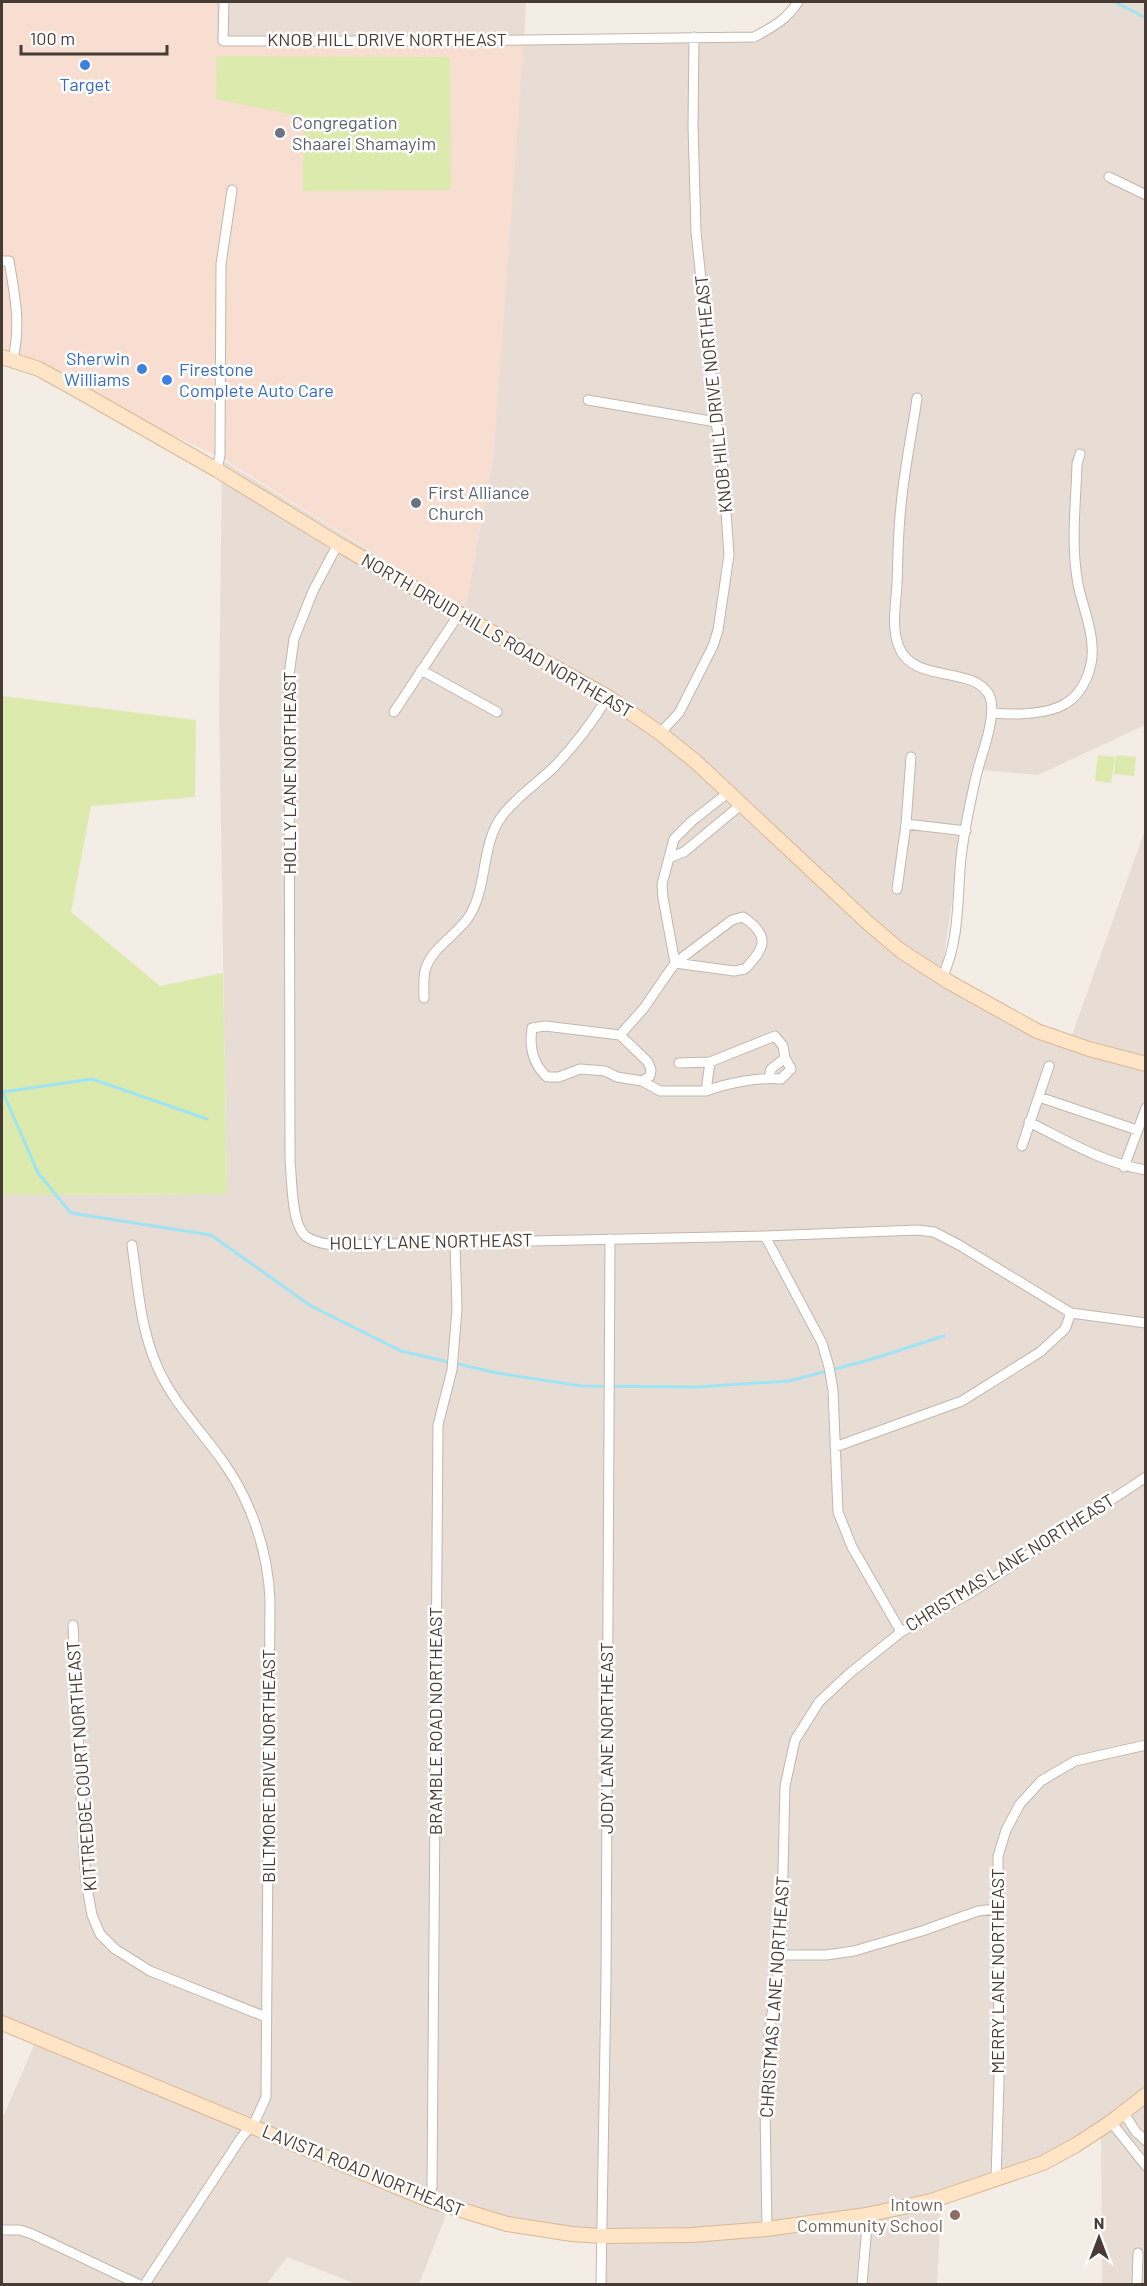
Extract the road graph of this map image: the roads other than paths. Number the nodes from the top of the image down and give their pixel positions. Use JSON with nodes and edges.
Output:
{"nodes":[{"id":1,"x":224,"y":2,"type":"edge"},
{"id":2,"x":798,"y":2,"type":"edge"},
{"id":3,"x":694,"y":37,"type":"junction"},
{"id":4,"x":1109,"y":177,"type":"dead end"},
{"id":5,"x":232,"y":190,"type":"dead end"},
{"id":6,"x":1146,"y":195,"type":"edge"},
{"id":7,"x":2,"y":261,"type":"edge"},
{"id":8,"x":8,"y":358,"type":"edge"},
{"id":9,"x":917,"y":398,"type":"dead end"},
{"id":10,"x":588,"y":400,"type":"dead end"},
{"id":11,"x":716,"y":422,"type":"junction"},
{"id":12,"x":1080,"y":454,"type":"dead end"},
{"id":13,"x":217,"y":470,"type":"junction"},
{"id":14,"x":338,"y":544,"type":"junction"},
{"id":15,"x":459,"y":614,"type":"junction"},
{"id":16,"x":422,"y":670,"type":"junction"},
{"id":17,"x":608,"y":697,"type":"junction"},
{"id":18,"x":394,"y":712,"type":"dead end"},
{"id":19,"x":497,"y":712,"type":"dead end"},
{"id":20,"x":993,"y":713,"type":"junction"},
{"id":21,"x":660,"y":733,"type":"junction"},
{"id":22,"x":911,"y":757,"type":"dead end"},
{"id":23,"x":729,"y":792,"type":"junction"},
{"id":24,"x":742,"y":804,"type":"junction"},
{"id":25,"x":906,"y":824,"type":"junction"},
{"id":26,"x":966,"y":831,"type":"junction"},
{"id":27,"x":669,"y":858,"type":"junction"},
{"id":28,"x":897,"y":889,"type":"dead end"},
{"id":29,"x":675,"y":963,"type":"junction"},
{"id":30,"x":942,"y":978,"type":"junction"},
{"id":31,"x":424,"y":998,"type":"dead end"},
{"id":32,"x":620,"y":1035,"type":"junction"},
{"id":33,"x":710,"y":1062,"type":"junction"},
{"id":34,"x":679,"y":1063,"type":"dead end"},
{"id":35,"x":1146,"y":1064,"type":"edge"},
{"id":36,"x":1048,"y":1066,"type":"dead end"},
{"id":37,"x":642,"y":1081,"type":"junction"},
{"id":38,"x":706,"y":1091,"type":"junction"},
{"id":39,"x":1039,"y":1097,"type":"junction"},
{"id":40,"x":1146,"y":1108,"type":"edge"},
{"id":41,"x":1029,"y":1122,"type":"junction"},
{"id":42,"x":1137,"y":1130,"type":"junction"},
{"id":43,"x":1022,"y":1146,"type":"dead end"},
{"id":44,"x":1124,"y":1167,"type":"junction"},
{"id":45,"x":1146,"y":1170,"type":"edge"},
{"id":46,"x":765,"y":1236,"type":"junction"},
{"id":47,"x":610,"y":1239,"type":"junction"},
{"id":48,"x":455,"y":1243,"type":"junction"},
{"id":49,"x":132,"y":1245,"type":"dead end"},
{"id":50,"x":1071,"y":1313,"type":"junction"},
{"id":51,"x":1146,"y":1323,"type":"edge"},
{"id":52,"x":835,"y":1447,"type":"junction"},
{"id":53,"x":1146,"y":1477,"type":"edge"},
{"id":54,"x":73,"y":1625,"type":"dead end"},
{"id":55,"x":901,"y":1632,"type":"junction"},
{"id":56,"x":1146,"y":1745,"type":"edge"},
{"id":57,"x":997,"y":1909,"type":"junction"},
{"id":58,"x":781,"y":1955,"type":"junction"},
{"id":59,"x":266,"y":2017,"type":"junction"},
{"id":60,"x":2,"y":2023,"type":"edge"},
{"id":61,"x":1146,"y":2095,"type":"edge"},
{"id":62,"x":1124,"y":2113,"type":"junction"},
{"id":63,"x":1112,"y":2122,"type":"junction"},
{"id":64,"x":250,"y":2127,"type":"junction"},
{"id":65,"x":1146,"y":2141,"type":"edge"},
{"id":66,"x":1146,"y":2166,"type":"edge"},
{"id":67,"x":996,"y":2179,"type":"junction"},
{"id":68,"x":429,"y":2200,"type":"junction"},
{"id":69,"x":866,"y":2215,"type":"junction"},
{"id":70,"x":768,"y":2229,"type":"junction"},
{"id":71,"x":2,"y":2230,"type":"edge"},
{"id":72,"x":602,"y":2236,"type":"junction"},
{"id":73,"x":1138,"y":2253,"type":"dead end"},
{"id":74,"x":138,"y":2284,"type":"edge"},
{"id":75,"x":145,"y":2284,"type":"edge"},
{"id":76,"x":601,"y":2284,"type":"edge"},
{"id":77,"x":862,"y":2284,"type":"edge"},
{"id":78,"x":1137,"y":2284,"type":"edge"}],
"edges":[{"from":1,"to":3,"type":"street","name":"KNOB HILL DRIVE NORTHEAST"},
{"from":2,"to":3,"type":"street","name":"KNOB HILL DRIVE NORTHEAST"},
{"from":3,"to":11,"type":"street","name":"KNOB HILL DRIVE NORTHEAST"},
{"from":4,"to":6,"type":"street"},
{"from":5,"to":13,"type":"street"},
{"from":7,"to":8,"type":"street"},
{"from":8,"to":13,"type":"main road","name":"NORTH DRUID HILLS ROAD NORTHEAST"},
{"from":9,"to":20,"type":"street"},
{"from":10,"to":11,"type":"street"},
{"from":11,"to":21,"type":"street","name":"KNOB HILL DRIVE NORTHEAST"},
{"from":12,"to":20,"type":"street"},
{"from":13,"to":14,"type":"main road","name":"NORTH DRUID HILLS ROAD NORTHEAST"},
{"from":14,"to":15,"type":"main road","name":"NORTH DRUID HILLS ROAD NORTHEAST"},
{"from":14,"to":48,"type":"street","name":"HOLLY LANE NORTHEAST"},
{"from":15,"to":16,"type":"street"},
{"from":15,"to":17,"type":"main road","name":"NORTH DRUID HILLS ROAD NORTHEAST"},
{"from":16,"to":18,"type":"street"},
{"from":16,"to":19,"type":"street"},
{"from":17,"to":21,"type":"main road","name":"NORTH DRUID HILLS ROAD NORTHEAST"},
{"from":17,"to":31,"type":"street"},
{"from":20,"to":26,"type":"street"},
{"from":21,"to":23,"type":"main road","name":"NORTH DRUID HILLS ROAD NORTHEAST"},
{"from":22,"to":25,"type":"street"},
{"from":23,"to":24,"type":"main road","name":"NORTH DRUID HILLS ROAD NORTHEAST"},
{"from":23,"to":27,"type":"street"},
{"from":24,"to":27,"type":"street"},
{"from":24,"to":30,"type":"main road","name":"NORTH DRUID HILLS ROAD NORTHEAST"},
{"from":25,"to":26,"type":"street"},
{"from":25,"to":28,"type":"street"},
{"from":26,"to":30,"type":"street"},
{"from":27,"to":29,"type":"street"},
{"from":29,"to":29,"type":"street"},
{"from":29,"to":32,"type":"street"},
{"from":30,"to":35,"type":"main road","name":"NORTH DRUID HILLS ROAD NORTHEAST"},
{"from":32,"to":37,"type":"street"},
{"from":32,"to":37,"type":"street"},
{"from":33,"to":34,"type":"street"},
{"from":33,"to":38,"type":"street"},
{"from":33,"to":38,"type":"street"},
{"from":36,"to":39,"type":"street"},
{"from":37,"to":38,"type":"street"},
{"from":39,"to":41,"type":"street"},
{"from":39,"to":42,"type":"street"},
{"from":40,"to":42,"type":"street"},
{"from":41,"to":43,"type":"street"},
{"from":41,"to":44,"type":"street"},
{"from":42,"to":44,"type":"street"},
{"from":44,"to":45,"type":"street"},
{"from":46,"to":47,"type":"street","name":"HOLLY LANE NORTHEAST"},
{"from":46,"to":50,"type":"street","name":"HOLLY LANE NORTHEAST"},
{"from":46,"to":52,"type":"street"},
{"from":47,"to":48,"type":"street","name":"HOLLY LANE NORTHEAST"},
{"from":47,"to":72,"type":"street","name":"JODY LANE NORTHEAST"},
{"from":48,"to":68,"type":"street","name":"BRAMBLE ROAD NORTHEAST"},
{"from":49,"to":59,"type":"street","name":"BILTMORE DRIVE NORTHEAST"},
{"from":50,"to":51,"type":"street"},
{"from":50,"to":52,"type":"street"},
{"from":52,"to":55,"type":"street"},
{"from":53,"to":55,"type":"street","name":"CHRISTMAS LANE NORTHEAST"},
{"from":54,"to":59,"type":"street","name":"KITTREDGE COURT NORTHEAST"},
{"from":55,"to":58,"type":"street","name":"CHRISTMAS LANE NORTHEAST"},
{"from":56,"to":57,"type":"street","name":"MERRY LANE NORTHEAST"},
{"from":57,"to":58,"type":"street"},
{"from":57,"to":67,"type":"street","name":"MERRY LANE NORTHEAST"},
{"from":58,"to":70,"type":"street","name":"CHRISTMAS LANE NORTHEAST"},
{"from":59,"to":64,"type":"street","name":"BILTMORE DRIVE NORTHEAST"},
{"from":60,"to":64,"type":"main road","name":"LAVISTA ROAD NORTHEAST"},
{"from":61,"to":62,"type":"main road","name":"LAVISTA ROAD NORTHEAST"},
{"from":62,"to":63,"type":"main road","name":"LAVISTA ROAD NORTHEAST"},
{"from":62,"to":65,"type":"street"},
{"from":63,"to":66,"type":"street"},
{"from":63,"to":67,"type":"main road","name":"LAVISTA ROAD NORTHEAST"},
{"from":64,"to":68,"type":"main road","name":"LAVISTA ROAD NORTHEAST"},
{"from":64,"to":75,"type":"street","name":"BILTMORE DRIVE NORTHEAST"},
{"from":67,"to":69,"type":"main road","name":"LAVISTA ROAD NORTHEAST"},
{"from":68,"to":72,"type":"main road","name":"LAVISTA ROAD NORTHEAST"},
{"from":69,"to":70,"type":"main road","name":"LAVISTA ROAD NORTHEAST"},
{"from":69,"to":77,"type":"street"},
{"from":70,"to":72,"type":"main road","name":"LAVISTA ROAD NORTHEAST"},
{"from":71,"to":74,"type":"street"},
{"from":72,"to":76,"type":"street","name":"JODY LANE NORTHEAST"},
{"from":73,"to":78,"type":"street"}]}
